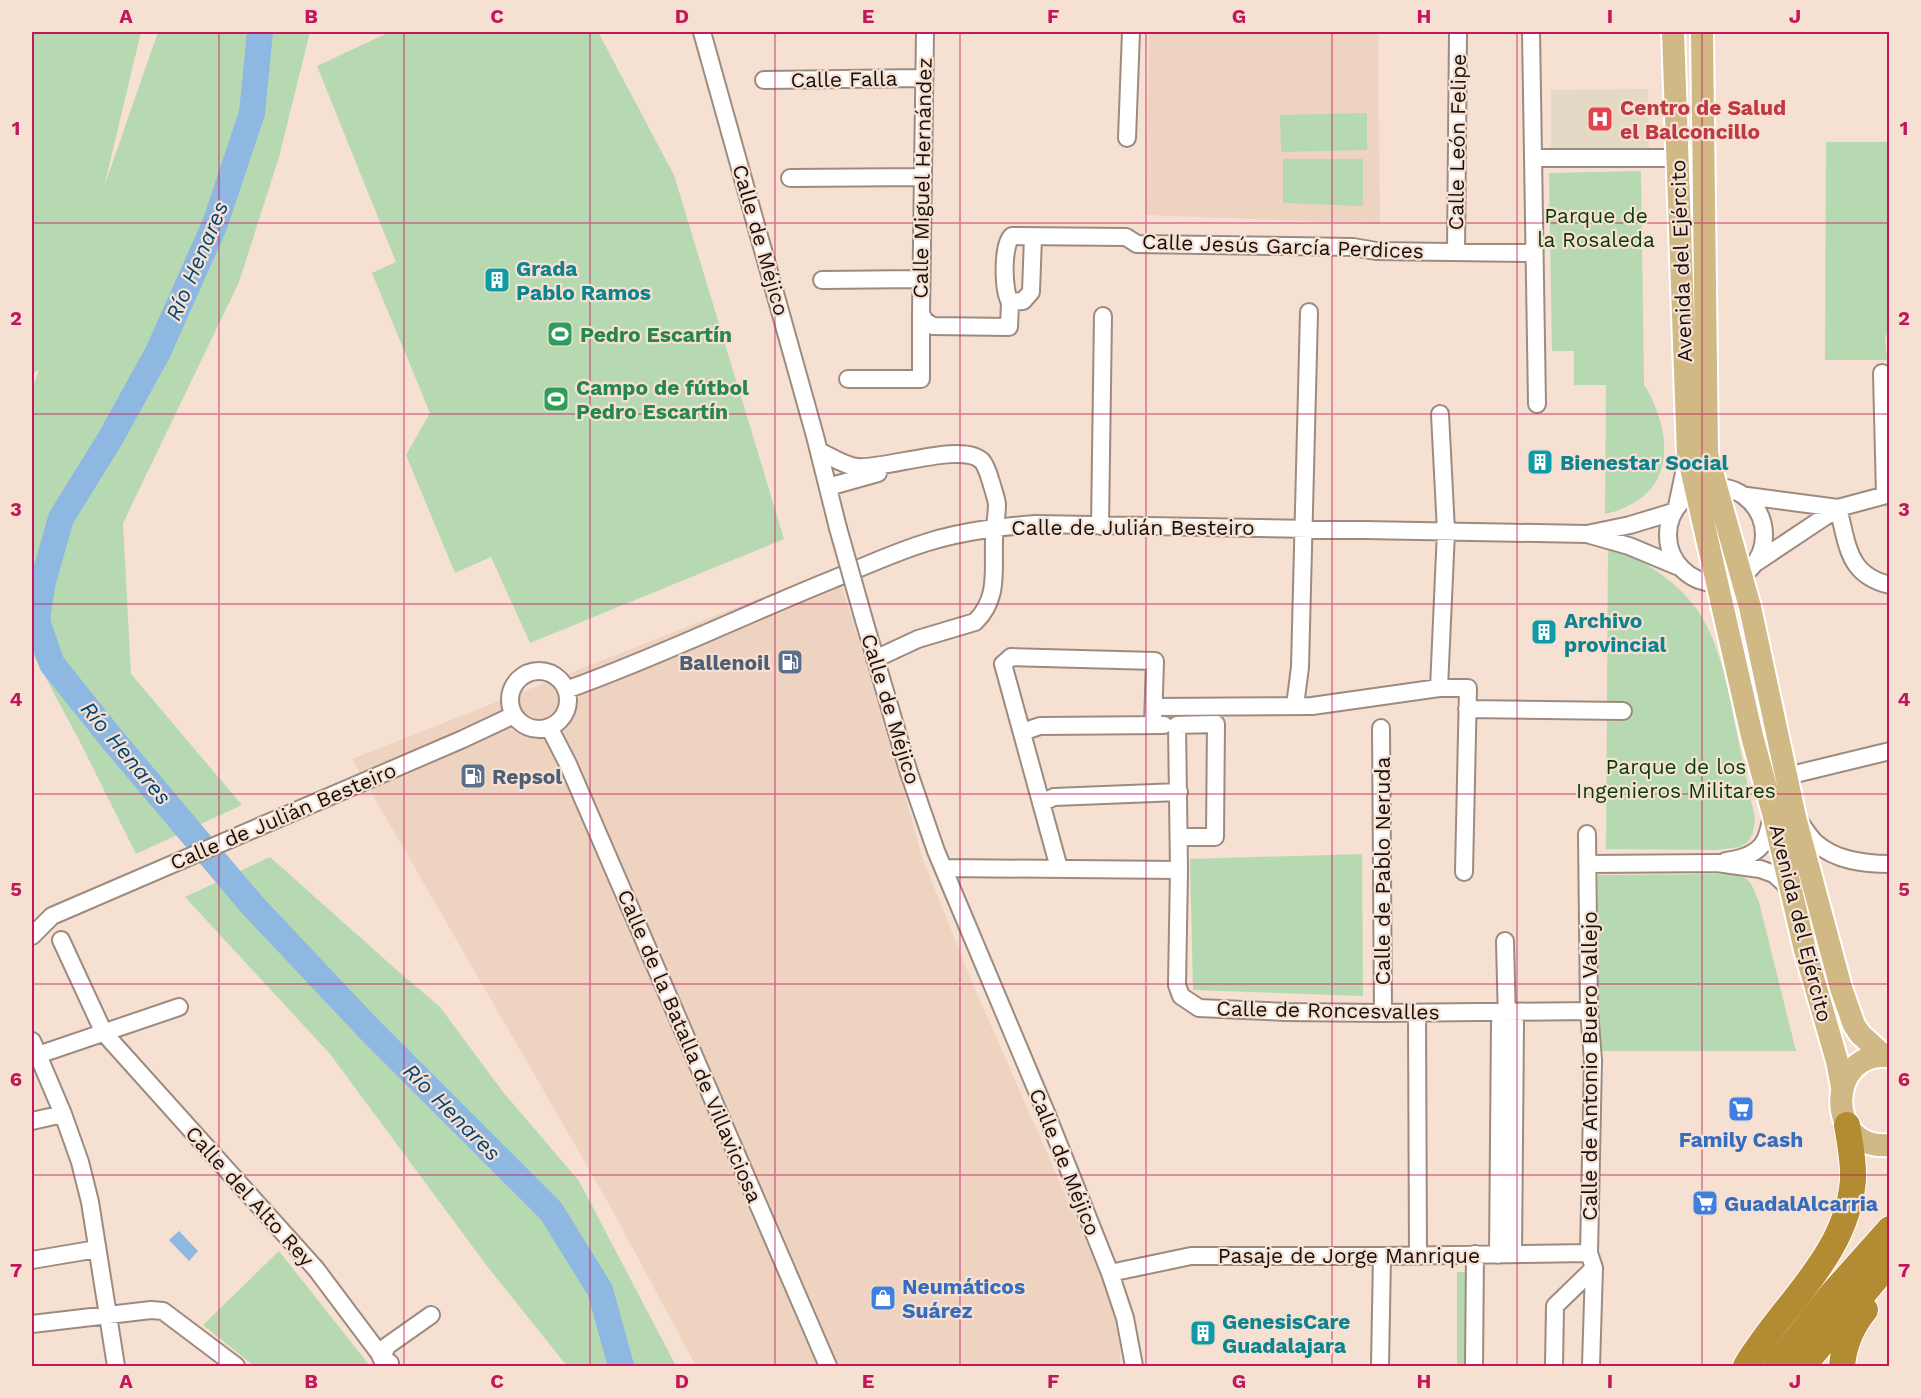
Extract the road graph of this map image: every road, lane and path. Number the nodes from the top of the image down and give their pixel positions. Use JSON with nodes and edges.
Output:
{"nodes":[{"id":1,"x":702,"y":32,"type":"edge"},
{"id":2,"x":925,"y":32,"type":"edge"},
{"id":3,"x":1131,"y":32,"type":"edge"},
{"id":4,"x":1458,"y":32,"type":"edge"},
{"id":5,"x":1531,"y":32,"type":"edge"},
{"id":6,"x":1673,"y":32,"type":"edge"},
{"id":7,"x":1704,"y":36,"type":"edge"},
{"id":8,"x":923,"y":78,"type":"junction"},
{"id":9,"x":764,"y":80,"type":"dead end"},
{"id":10,"x":1127,"y":138,"type":"dead end"},
{"id":11,"x":1533,"y":158,"type":"junction"},
{"id":12,"x":1677,"y":158,"type":"junction"},
{"id":13,"x":922,"y":177,"type":"junction"},
{"id":14,"x":790,"y":178,"type":"dead end"},
{"id":15,"x":1033,"y":237,"type":"junction"},
{"id":16,"x":1456,"y":252,"type":"junction"},
{"id":17,"x":1534,"y":253,"type":"junction"},
{"id":18,"x":920,"y":279,"type":"junction"},
{"id":19,"x":822,"y":280,"type":"dead end"},
{"id":20,"x":1010,"y":303,"type":"junction"},
{"id":21,"x":1309,"y":312,"type":"dead end"},
{"id":22,"x":921,"y":314,"type":"junction"},
{"id":23,"x":1103,"y":316,"type":"dead end"},
{"id":24,"x":1882,"y":373,"type":"dead end"},
{"id":25,"x":848,"y":379,"type":"dead end"},
{"id":26,"x":1537,"y":404,"type":"dead end"},
{"id":27,"x":1440,"y":414,"type":"dead end"},
{"id":28,"x":819,"y":451,"type":"junction"},
{"id":29,"x":1698,"y":454,"type":"junction"},
{"id":30,"x":943,"y":455,"type":"junction"},
{"id":31,"x":828,"y":488,"type":"junction"},
{"id":32,"x":1707,"y":488,"type":"junction"},
{"id":33,"x":1744,"y":494,"type":"junction"},
{"id":34,"x":1887,"y":495,"type":"edge"},
{"id":35,"x":1838,"y":508,"type":"junction"},
{"id":36,"x":1675,"y":509,"type":"junction"},
{"id":37,"x":1100,"y":525,"type":"junction"},
{"id":38,"x":994,"y":527,"type":"junction"},
{"id":39,"x":1305,"y":528,"type":"junction"},
{"id":40,"x":1446,"y":531,"type":"junction"},
{"id":41,"x":1587,"y":534,"type":"junction"},
{"id":42,"x":1677,"y":566,"type":"junction"},
{"id":43,"x":1749,"y":570,"type":"junction"},
{"id":44,"x":1707,"y":582,"type":"junction"},
{"id":45,"x":1890,"y":585,"type":"edge"},
{"id":46,"x":875,"y":659,"type":"junction"},
{"id":47,"x":1439,"y":688,"type":"junction"},
{"id":48,"x":566,"y":690,"type":"junction"},
{"id":49,"x":1295,"y":706,"type":"junction"},
{"id":50,"x":1154,"y":707,"type":"junction"},
{"id":51,"x":1467,"y":709,"type":"junction"},
{"id":52,"x":1623,"y":711,"type":"dead end"},
{"id":53,"x":514,"y":715,"type":"junction"},
{"id":54,"x":1177,"y":724,"type":"junction"},
{"id":55,"x":1154,"y":725,"type":"junction"},
{"id":56,"x":549,"y":727,"type":"junction"},
{"id":57,"x":1381,"y":728,"type":"dead end"},
{"id":58,"x":1022,"y":732,"type":"junction"},
{"id":59,"x":1890,"y":751,"type":"edge"},
{"id":60,"x":1787,"y":776,"type":"junction"},
{"id":61,"x":1179,"y":792,"type":"junction"},
{"id":62,"x":1041,"y":803,"type":"junction"},
{"id":63,"x":1773,"y":813,"type":"junction"},
{"id":64,"x":1795,"y":817,"type":"junction"},
{"id":65,"x":1587,"y":834,"type":"dead end"},
{"id":66,"x":1179,"y":837,"type":"junction"},
{"id":67,"x":1717,"y":863,"type":"junction"},
{"id":68,"x":1589,"y":864,"type":"junction"},
{"id":69,"x":1890,"y":864,"type":"edge"},
{"id":70,"x":943,"y":868,"type":"junction"},
{"id":71,"x":1059,"y":868,"type":"junction"},
{"id":72,"x":1179,"y":870,"type":"junction"},
{"id":73,"x":1464,"y":872,"type":"dead end"},
{"id":74,"x":1790,"y":889,"type":"junction"},
{"id":75,"x":52,"y":916,"type":"junction"},
{"id":76,"x":32,"y":917,"type":"edge"},
{"id":77,"x":32,"y":936,"type":"edge"},
{"id":78,"x":61,"y":940,"type":"dead end"},
{"id":79,"x":1505,"y":941,"type":"dead end"},
{"id":80,"x":179,"y":1008,"type":"dead end"},
{"id":81,"x":1589,"y":1011,"type":"junction"},
{"id":82,"x":1383,"y":1013,"type":"junction"},
{"id":83,"x":1417,"y":1013,"type":"junction"},
{"id":84,"x":1507,"y":1017,"type":"junction"},
{"id":85,"x":104,"y":1033,"type":"junction"},
{"id":86,"x":34,"y":1051,"type":"edge"},
{"id":87,"x":1887,"y":1056,"type":"edge"},
{"id":88,"x":1842,"y":1087,"type":"junction"},
{"id":89,"x":63,"y":1114,"type":"junction"},
{"id":90,"x":32,"y":1121,"type":"edge"},
{"id":91,"x":1847,"y":1125,"type":"junction"},
{"id":92,"x":1890,"y":1145,"type":"edge"},
{"id":93,"x":1890,"y":1229,"type":"edge"},
{"id":94,"x":98,"y":1249,"type":"junction"},
{"id":95,"x":1475,"y":1254,"type":"junction"},
{"id":96,"x":1506,"y":1254,"type":"junction"},
{"id":97,"x":1418,"y":1255,"type":"junction"},
{"id":98,"x":1382,"y":1256,"type":"junction"},
{"id":99,"x":32,"y":1260,"type":"edge"},
{"id":100,"x":1591,"y":1260,"type":"junction"},
{"id":101,"x":1890,"y":1262,"type":"edge"},
{"id":102,"x":1110,"y":1273,"type":"junction"},
{"id":103,"x":1890,"y":1279,"type":"edge"},
{"id":104,"x":108,"y":1315,"type":"junction"},
{"id":105,"x":431,"y":1315,"type":"dead end"},
{"id":106,"x":32,"y":1324,"type":"edge"},
{"id":107,"x":388,"y":1364,"type":"edge"},
{"id":108,"x":116,"y":1366,"type":"edge"},
{"id":109,"x":236,"y":1366,"type":"edge"},
{"id":110,"x":828,"y":1366,"type":"edge"},
{"id":111,"x":1134,"y":1366,"type":"edge"},
{"id":112,"x":1380,"y":1366,"type":"edge"},
{"id":113,"x":1474,"y":1366,"type":"edge"},
{"id":114,"x":1554,"y":1366,"type":"edge"},
{"id":115,"x":1591,"y":1366,"type":"edge"},
{"id":116,"x":1746,"y":1366,"type":"edge"},
{"id":117,"x":1776,"y":1366,"type":"edge"},
{"id":118,"x":1803,"y":1366,"type":"edge"},
{"id":119,"x":1842,"y":1366,"type":"edge"}],
"edges":[{"from":1,"to":28,"type":"street","name":"Calle de Méjico"},
{"from":2,"to":8,"type":"street","name":"Calle Miguel Hernández"},
{"from":3,"to":10,"type":"street"},
{"from":4,"to":16,"type":"street","name":"Calle León Felipe"},
{"from":5,"to":11,"type":"street"},
{"from":6,"to":12,"type":"main road","name":"Avenida del Ejército"},
{"from":7,"to":29,"type":"main road","name":"Avenida del Ejército"},
{"from":8,"to":9,"type":"street","name":"Calle Falla"},
{"from":8,"to":13,"type":"street","name":"Calle Miguel Hernández"},
{"from":11,"to":12,"type":"street"},
{"from":11,"to":17,"type":"street"},
{"from":12,"to":29,"type":"main road","name":"Avenida del Ejército"},
{"from":13,"to":14,"type":"street"},
{"from":13,"to":18,"type":"street","name":"Calle Miguel Hernández"},
{"from":15,"to":16,"type":"street","name":"Calle Jesús García Perdices"},
{"from":15,"to":20,"type":"street"},
{"from":15,"to":20,"type":"street","name":"Calle Jesús García Perdices"},
{"from":16,"to":17,"type":"street","name":"Calle Jesús García Perdices"},
{"from":17,"to":26,"type":"street"},
{"from":18,"to":19,"type":"street"},
{"from":18,"to":22,"type":"street","name":"Calle Miguel Hernández"},
{"from":20,"to":22,"type":"street","name":"Calle Miguel Hernández"},
{"from":21,"to":39,"type":"street"},
{"from":22,"to":25,"type":"street"},
{"from":23,"to":37,"type":"street"},
{"from":24,"to":34,"type":"street"},
{"from":27,"to":40,"type":"street"},
{"from":28,"to":30,"type":"street"},
{"from":28,"to":31,"type":"street","name":"Calle de Méjico"},
{"from":29,"to":32,"type":"main road","name":"Avenida del Ejército"},
{"from":29,"to":33,"type":"street"},
{"from":29,"to":36,"type":"street"},
{"from":30,"to":31,"type":"street"},
{"from":30,"to":38,"type":"street"},
{"from":31,"to":46,"type":"street","name":"Calle de Méjico","bridge":true},
{"from":32,"to":33,"type":"street"},
{"from":32,"to":36,"type":"street"},
{"from":32,"to":43,"type":"main road","name":"Avenida del Ejército"},
{"from":32,"to":44,"type":"main road","name":"Avenida del Ejército"},
{"from":33,"to":35,"type":"street"},
{"from":33,"to":43,"type":"street"},
{"from":34,"to":35,"type":"street"},
{"from":35,"to":43,"type":"street"},
{"from":35,"to":45,"type":"street"},
{"from":36,"to":41,"type":"street","name":"Calle de Julián Besteiro"},
{"from":36,"to":42,"type":"street"},
{"from":37,"to":38,"type":"street","name":"Calle de Julián Besteiro"},
{"from":37,"to":39,"type":"street","name":"Calle de Julián Besteiro"},
{"from":38,"to":46,"type":"street"},
{"from":38,"to":48,"type":"street","name":"Calle de Julián Besteiro"},
{"from":39,"to":40,"type":"street","name":"Calle de Julián Besteiro"},
{"from":39,"to":49,"type":"street"},
{"from":40,"to":41,"type":"street","name":"Calle de Julián Besteiro"},
{"from":40,"to":47,"type":"street"},
{"from":41,"to":42,"type":"street","name":"Calle de Julián Besteiro"},
{"from":42,"to":44,"type":"street"},
{"from":43,"to":44,"type":"street"},
{"from":43,"to":60,"type":"main road","name":"Avenida del Ejército"},
{"from":44,"to":63,"type":"main road","name":"Avenida del Ejército"},
{"from":46,"to":70,"type":"street","name":"Calle de Méjico"},
{"from":47,"to":49,"type":"street"},
{"from":47,"to":51,"type":"street"},
{"from":48,"to":53,"type":"street"},
{"from":48,"to":56,"type":"street"},
{"from":49,"to":50,"type":"street"},
{"from":50,"to":55,"type":"street"},
{"from":50,"to":58,"type":"street"},
{"from":51,"to":52,"type":"street"},
{"from":51,"to":73,"type":"street"},
{"from":53,"to":56,"type":"street"},
{"from":53,"to":75,"type":"street","name":"Calle de Julián Besteiro"},
{"from":54,"to":55,"type":"street"},
{"from":54,"to":61,"type":"street","name":"Calle de Roncesvalles"},
{"from":54,"to":66,"type":"street"},
{"from":55,"to":58,"type":"street"},
{"from":56,"to":110,"type":"street","name":"Calle de la Batalla de Villaviciosa"},
{"from":57,"to":82,"type":"street","name":"Calle de Pablo Neruda"},
{"from":58,"to":62,"type":"street"},
{"from":59,"to":60,"type":"street"},
{"from":60,"to":64,"type":"main road","name":"Avenida del Ejército"},
{"from":61,"to":62,"type":"street"},
{"from":61,"to":66,"type":"street","name":"Calle de Roncesvalles"},
{"from":62,"to":71,"type":"street"},
{"from":63,"to":67,"type":"street"},
{"from":63,"to":74,"type":"main road","name":"Avenida del Ejército"},
{"from":64,"to":69,"type":"street"},
{"from":64,"to":87,"type":"main road","name":"Avenida del Ejército"},
{"from":65,"to":68,"type":"street","name":"Calle de Antonio Buero Vallejo"},
{"from":66,"to":72,"type":"street","name":"Calle de Roncesvalles"},
{"from":67,"to":68,"type":"street"},
{"from":67,"to":74,"type":"street"},
{"from":68,"to":81,"type":"street","name":"Calle de Antonio Buero Vallejo"},
{"from":70,"to":71,"type":"street"},
{"from":70,"to":102,"type":"street","name":"Calle de Méjico"},
{"from":71,"to":72,"type":"street"},
{"from":72,"to":82,"type":"street","name":"Calle de Roncesvalles"},
{"from":74,"to":88,"type":"main road","name":"Avenida del Ejército"},
{"from":75,"to":76,"type":"street","name":"Calle de Julián Besteiro"},
{"from":75,"to":77,"type":"street","name":"Calle de Julián Besteiro"},
{"from":78,"to":85,"type":"street","name":"Calle del Alto Rey"},
{"from":79,"to":84,"type":"street"},
{"from":80,"to":85,"type":"street"},
{"from":81,"to":84,"type":"street","name":"Calle de Roncesvalles"},
{"from":81,"to":100,"type":"street","name":"Calle de Antonio Buero Vallejo"},
{"from":82,"to":83,"type":"street","name":"Calle de Roncesvalles"},
{"from":83,"to":84,"type":"street","name":"Calle de Roncesvalles"},
{"from":83,"to":97,"type":"street"},
{"from":84,"to":96,"type":"street"},
{"from":85,"to":86,"type":"street"},
{"from":85,"to":107,"type":"street","name":"Calle del Alto Rey"},
{"from":86,"to":89,"type":"street"},
{"from":87,"to":88,"type":"main road"},
{"from":88,"to":91,"type":"main road","name":"Avenida del Ejército"},
{"from":89,"to":90,"type":"street"},
{"from":89,"to":94,"type":"street"},
{"from":91,"to":92,"type":"main road"},
{"from":91,"to":116,"type":"highway"},
{"from":93,"to":117,"type":"highway"},
{"from":94,"to":99,"type":"street"},
{"from":94,"to":104,"type":"street"},
{"from":95,"to":96,"type":"street","name":"Pasaje de Jorge Manrique"},
{"from":95,"to":97,"type":"street","name":"Pasaje de Jorge Manrique"},
{"from":95,"to":113,"type":"street"},
{"from":96,"to":100,"type":"street","name":"Pasaje de Jorge Manrique"},
{"from":97,"to":98,"type":"street","name":"Pasaje de Jorge Manrique"},
{"from":98,"to":102,"type":"street","name":"Pasaje de Jorge Manrique"},
{"from":98,"to":112,"type":"street"},
{"from":100,"to":114,"type":"street"},
{"from":100,"to":115,"type":"street","name":"Calle de Antonio Buero Vallejo"},
{"from":101,"to":118,"type":"highway"},
{"from":102,"to":111,"type":"street","name":"Calle de Méjico"},
{"from":103,"to":119,"type":"highway"},
{"from":104,"to":106,"type":"street"},
{"from":104,"to":108,"type":"street"},
{"from":104,"to":109,"type":"street"},
{"from":105,"to":107,"type":"street"}]}
